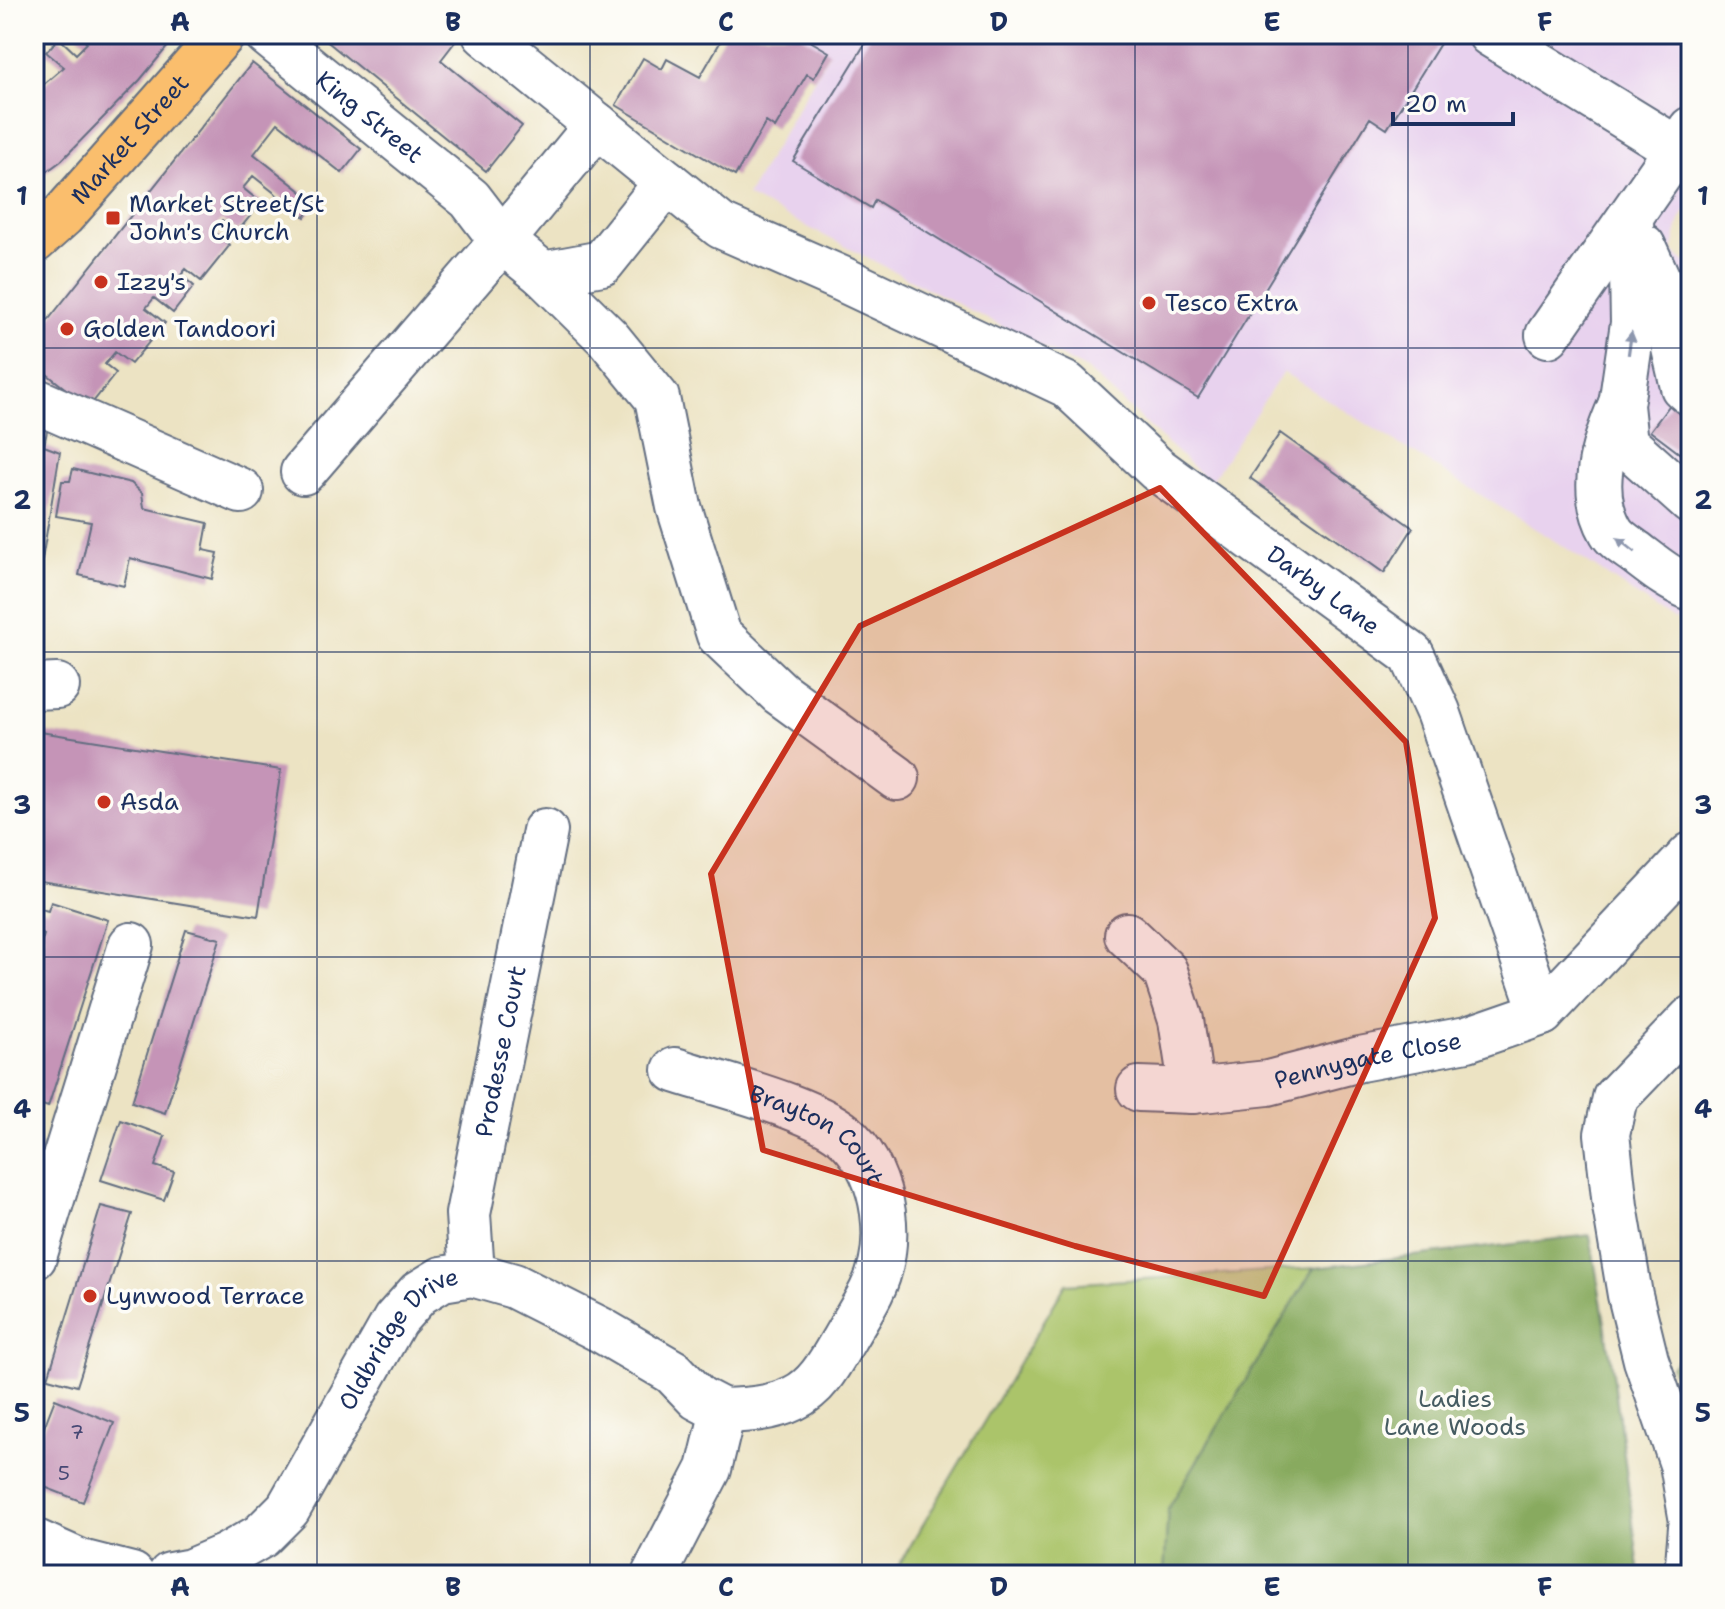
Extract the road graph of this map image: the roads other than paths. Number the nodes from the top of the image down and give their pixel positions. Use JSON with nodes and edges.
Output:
{"nodes":[{"id":1,"x":223,"y":34,"type":"edge"},
{"id":2,"x":267,"y":34,"type":"edge"},
{"id":3,"x":485,"y":34,"type":"edge"},
{"id":4,"x":1490,"y":34,"type":"edge"},
{"id":5,"x":597,"y":125,"type":"junction"},
{"id":6,"x":1684,"y":139,"type":"edge"},
{"id":7,"x":667,"y":182,"type":"junction"},
{"id":8,"x":1631,"y":218,"type":"junction"},
{"id":9,"x":34,"y":241,"type":"edge"},
{"id":10,"x":502,"y":241,"type":"junction"},
{"id":11,"x":543,"y":274,"type":"junction"},
{"id":12,"x":1548,"y":335,"type":"dead end"},
{"id":13,"x":1691,"y":394,"type":"edge"},
{"id":14,"x":34,"y":400,"type":"edge"},
{"id":15,"x":1621,"y":405,"type":"junction"},
{"id":16,"x":303,"y":472,"type":"dead end"},
{"id":17,"x":241,"y":491,"type":"dead end"},
{"id":18,"x":1691,"y":502,"type":"edge"},
{"id":19,"x":1691,"y":588,"type":"edge"},
{"id":20,"x":897,"y":778,"type":"dead end"},
{"id":21,"x":545,"y":831,"type":"dead end"},
{"id":22,"x":1691,"y":855,"type":"edge"},
{"id":23,"x":1127,"y":935,"type":"dead end"},
{"id":24,"x":131,"y":945,"type":"dead end"},
{"id":25,"x":1542,"y":1013,"type":"junction"},
{"id":26,"x":1691,"y":1019,"type":"edge"},
{"id":27,"x":675,"y":1070,"type":"dead end"},
{"id":28,"x":1139,"y":1089,"type":"dead end"},
{"id":29,"x":1192,"y":1091,"type":"junction"},
{"id":30,"x":34,"y":1257,"type":"edge"},
{"id":31,"x":472,"y":1274,"type":"junction"},
{"id":32,"x":723,"y":1411,"type":"junction"},
{"id":33,"x":1691,"y":1516,"type":"edge"},
{"id":34,"x":1691,"y":1527,"type":"edge"},
{"id":35,"x":34,"y":1541,"type":"edge"},
{"id":36,"x":126,"y":1574,"type":"edge"},
{"id":37,"x":170,"y":1575,"type":"edge"},
{"id":38,"x":654,"y":1575,"type":"edge"},
{"id":39,"x":1687,"y":1575,"type":"edge"}],
"edges":[{"from":1,"to":9,"type":"highway","name":"Market Street"},
{"from":2,"to":10,"type":"street","name":"King Street"},
{"from":3,"to":5,"type":"street","name":"Darby Lane"},
{"from":4,"to":6,"type":"street"},
{"from":5,"to":7,"type":"street","name":"Darby Lane"},
{"from":5,"to":10,"type":"street"},
{"from":6,"to":8,"type":"street"},
{"from":7,"to":11,"type":"street"},
{"from":7,"to":25,"type":"street","name":"Darby Lane"},
{"from":8,"to":12,"type":"street"},
{"from":8,"to":13,"type":"street"},
{"from":15,"to":8,"type":"street","one_way":true},
{"from":10,"to":11,"type":"street","name":"King Street"},
{"from":10,"to":16,"type":"street"},
{"from":11,"to":20,"type":"street","name":"King Street"},
{"from":14,"to":17,"type":"street"},
{"from":15,"to":18,"type":"street"},
{"from":19,"to":15,"type":"street","one_way":true},
{"from":21,"to":31,"type":"street","name":"Prodesse Court"},
{"from":22,"to":25,"type":"street"},
{"from":23,"to":29,"type":"street"},
{"from":24,"to":30,"type":"street"},
{"from":25,"to":29,"type":"street","name":"Pennygate Close"},
{"from":26,"to":33,"type":"street"},
{"from":27,"to":32,"type":"street","name":"Brayton Court"},
{"from":28,"to":29,"type":"street","name":"Pennygate Close"},
{"from":31,"to":32,"type":"street","name":"Oldbridge Drive"},
{"from":31,"to":37,"type":"street","name":"Oldbridge Drive"},
{"from":32,"to":38,"type":"street"},
{"from":34,"to":39,"type":"street"},
{"from":35,"to":36,"type":"street"}]}
